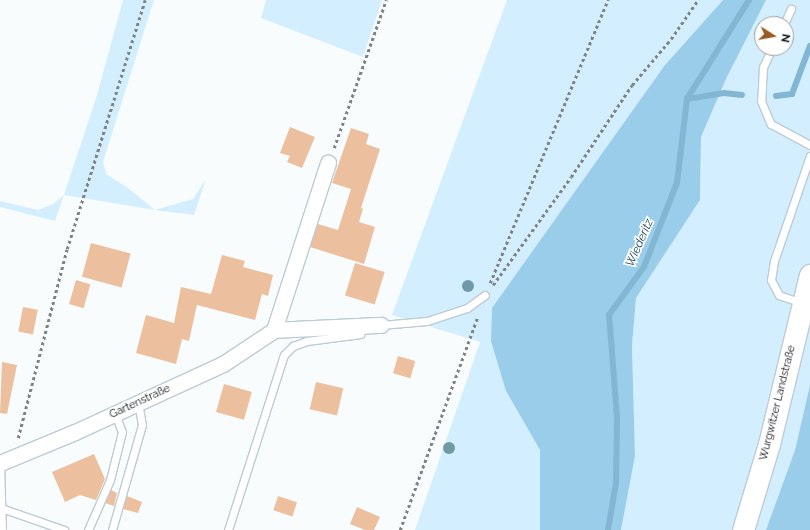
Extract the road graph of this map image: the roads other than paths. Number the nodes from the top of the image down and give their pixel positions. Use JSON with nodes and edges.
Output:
{"nodes":[{"id":1,"x":791,"y":9,"type":"dead end"},
{"id":2,"x":788,"y":16,"type":"edge"},
{"id":3,"x":768,"y":56,"type":"edge"},
{"id":4,"x":810,"y":145,"type":"edge"},
{"id":5,"x":810,"y":156,"type":"edge"},
{"id":6,"x":328,"y":163,"type":"road end"},
{"id":7,"x":810,"y":275,"type":"edge"},
{"id":8,"x":485,"y":295,"type":"road end"},
{"id":9,"x":802,"y":303,"type":"junction"},
{"id":10,"x":381,"y":325,"type":"joint"},
{"id":11,"x":274,"y":330,"type":"junction"},
{"id":12,"x":361,"y":334,"type":"dead end"},
{"id":13,"x":138,"y":403,"type":"junction"},
{"id":14,"x":115,"y":414,"type":"junction"},
{"id":15,"x":4,"y":461,"type":"edge"},
{"id":16,"x":1,"y":508,"type":"junction"},
{"id":17,"x":2,"y":530,"type":"edge"},
{"id":18,"x":64,"y":530,"type":"edge"},
{"id":19,"x":88,"y":530,"type":"edge"},
{"id":20,"x":112,"y":530,"type":"edge"},
{"id":21,"x":228,"y":530,"type":"edge"},
{"id":22,"x":743,"y":530,"type":"edge"}],
"edges":[{"from":1,"to":2,"type":"lane"},
{"from":3,"to":4,"type":"lane"},
{"from":5,"to":9,"type":"lane"},
{"from":6,"to":11,"type":"street"},
{"from":7,"to":9,"type":"main road","name":"Wurgwitzer Landstraße"},
{"from":8,"to":10,"type":"lane"},
{"from":9,"to":22,"type":"main road","name":"Wurgwitzer Landstraße"},
{"from":10,"to":11,"type":"street"},
{"from":11,"to":13,"type":"street","name":"Gartenstraße"},
{"from":12,"to":21,"type":"lane"},
{"from":13,"to":14,"type":"street","name":"Gartenstraße"},
{"from":13,"to":20,"type":"lane"},
{"from":14,"to":15,"type":"street","name":"Gartenstraße"},
{"from":14,"to":19,"type":"lane"},
{"from":15,"to":16,"type":"lane"},
{"from":16,"to":17,"type":"lane"},
{"from":16,"to":18,"type":"lane"}]}
